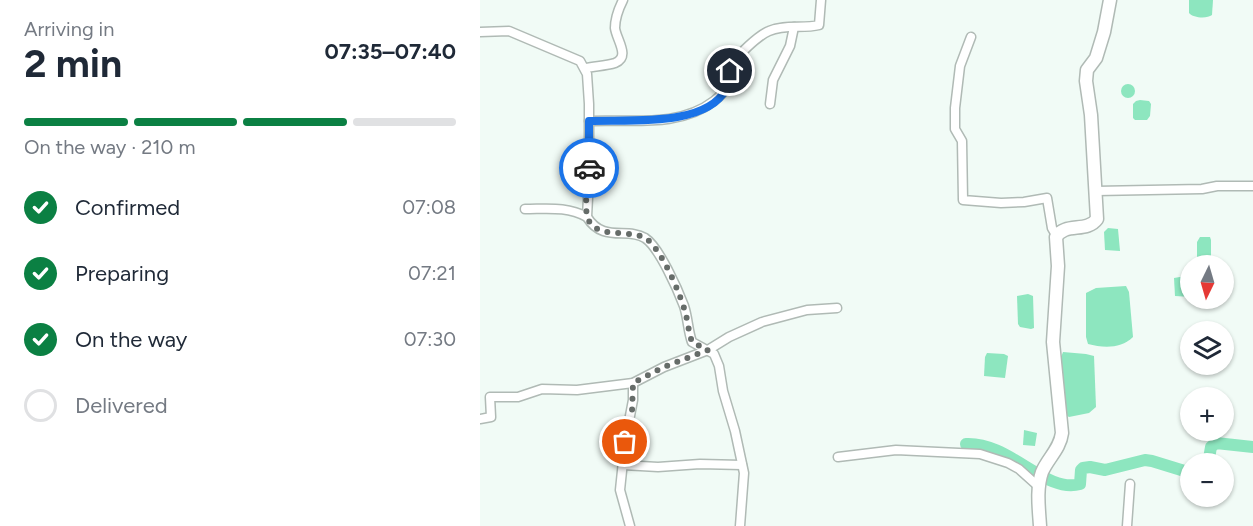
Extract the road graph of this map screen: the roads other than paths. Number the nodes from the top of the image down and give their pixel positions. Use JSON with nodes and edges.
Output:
{"nodes":[{"id":1,"x":623,"y":0,"type":"edge"},
{"id":2,"x":821,"y":0,"type":"edge"},
{"id":3,"x":1110,"y":0,"type":"edge"},
{"id":4,"x":794,"y":27,"type":"junction"},
{"id":5,"x":480,"y":32,"type":"edge"},
{"id":6,"x":971,"y":37,"type":"dead end"},
{"id":7,"x":586,"y":68,"type":"junction"},
{"id":8,"x":770,"y":104,"type":"dead end"},
{"id":9,"x":589,"y":121,"type":"junction"},
{"id":10,"x":1253,"y":186,"type":"edge"},
{"id":11,"x":1096,"y":191,"type":"junction"},
{"id":12,"x":525,"y":209,"type":"dead end"},
{"id":13,"x":587,"y":217,"type":"junction"},
{"id":14,"x":1056,"y":235,"type":"junction"},
{"id":15,"x":837,"y":308,"type":"dead end"},
{"id":16,"x":708,"y":350,"type":"junction"},
{"id":17,"x":633,"y":383,"type":"junction"},
{"id":18,"x":480,"y":419,"type":"edge"},
{"id":19,"x":838,"y":457,"type":"dead end"},
{"id":20,"x":623,"y":465,"type":"junction"},
{"id":21,"x":742,"y":465,"type":"junction"},
{"id":22,"x":1039,"y":484,"type":"junction"},
{"id":23,"x":1130,"y":484,"type":"dead end"},
{"id":24,"x":630,"y":526,"type":"edge"},
{"id":25,"x":740,"y":526,"type":"edge"},
{"id":26,"x":1040,"y":526,"type":"edge"},
{"id":27,"x":1127,"y":526,"type":"edge"}],
"edges":[{"from":1,"to":7,"type":"street"},
{"from":2,"to":4,"type":"street"},
{"from":3,"to":11,"type":"street"},
{"from":4,"to":8,"type":"street"},
{"from":4,"to":9,"type":"street"},
{"from":5,"to":7,"type":"street"},
{"from":6,"to":14,"type":"street"},
{"from":7,"to":9,"type":"street"},
{"from":9,"to":13,"type":"street"},
{"from":10,"to":11,"type":"street"},
{"from":11,"to":14,"type":"street"},
{"from":12,"to":13,"type":"street"},
{"from":13,"to":16,"type":"street"},
{"from":14,"to":22,"type":"street"},
{"from":15,"to":16,"type":"street"},
{"from":16,"to":17,"type":"street"},
{"from":16,"to":21,"type":"street"},
{"from":17,"to":18,"type":"street"},
{"from":17,"to":20,"type":"street"},
{"from":19,"to":22,"type":"street"},
{"from":20,"to":21,"type":"street"},
{"from":20,"to":24,"type":"street"},
{"from":21,"to":25,"type":"street"},
{"from":22,"to":26,"type":"street"},
{"from":23,"to":27,"type":"street"}]}
